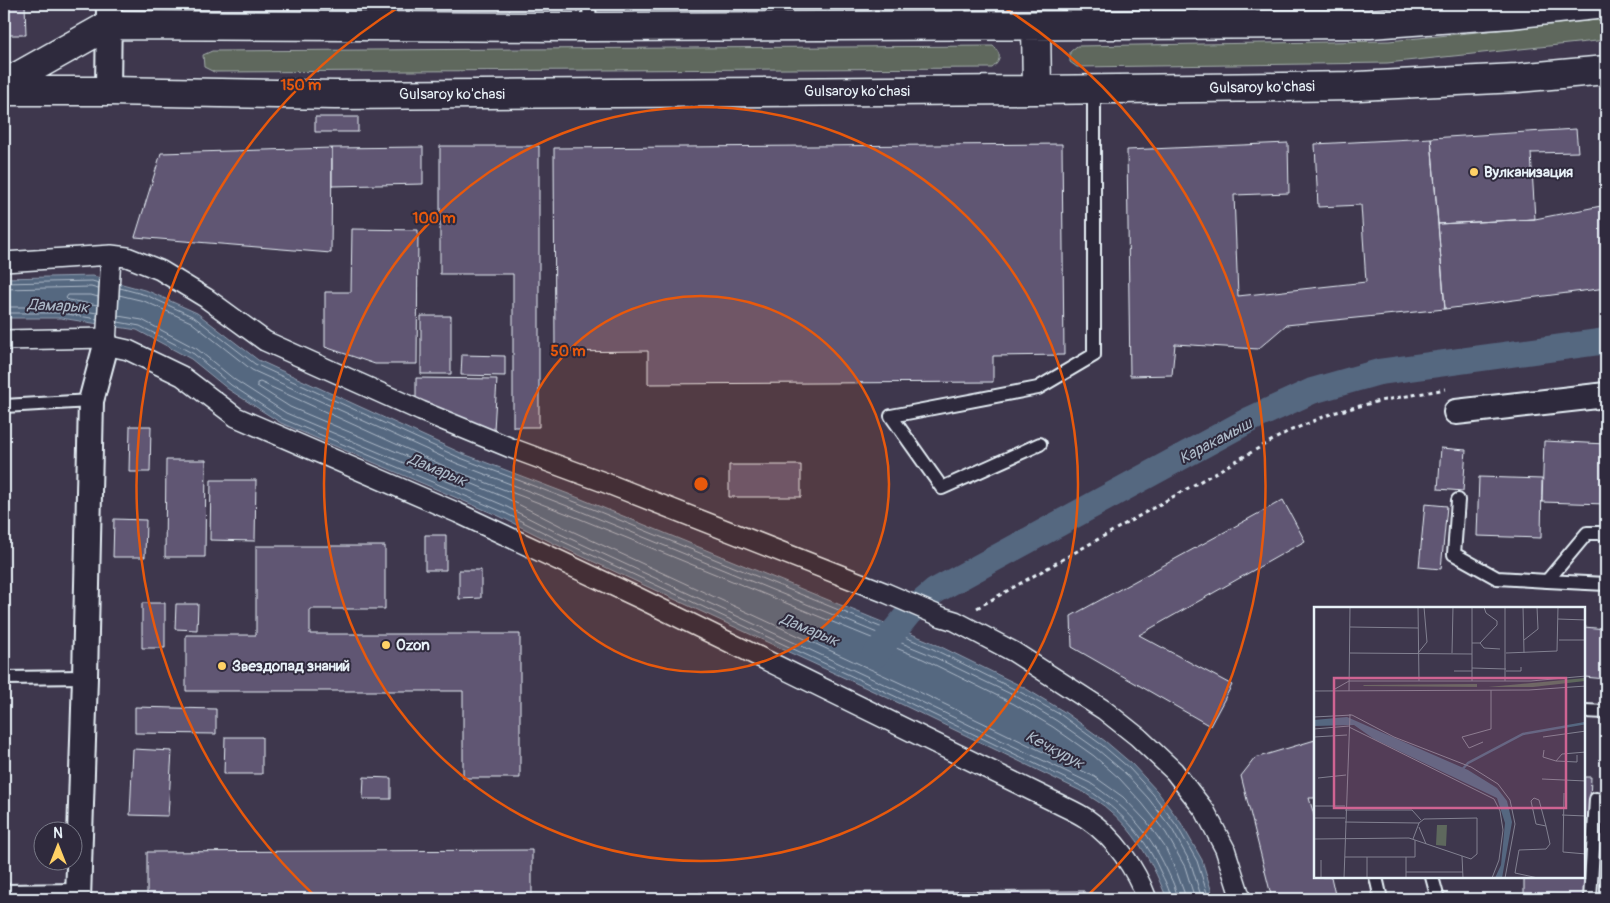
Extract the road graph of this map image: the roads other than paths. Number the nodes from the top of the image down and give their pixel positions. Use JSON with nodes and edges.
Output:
{"nodes":[{"id":1,"x":1605,"y":4,"type":"edge"},
{"id":2,"x":109,"y":14,"type":"edge"},
{"id":3,"x":1193,"y":14,"type":"edge"},
{"id":4,"x":590,"y":15,"type":"edge"},
{"id":5,"x":960,"y":15,"type":"edge"},
{"id":6,"x":1036,"y":26,"type":"junction"},
{"id":7,"x":1606,"y":70,"type":"edge"},
{"id":8,"x":4,"y":84,"type":"edge"},
{"id":9,"x":1094,"y":89,"type":"junction"},
{"id":10,"x":1037,"y":90,"type":"junction"},
{"id":11,"x":4,"y":91,"type":"edge"},
{"id":12,"x":108,"y":91,"type":"junction"},
{"id":13,"x":111,"y":255,"type":"junction"},
{"id":14,"x":4,"y":262,"type":"edge"},
{"id":15,"x":4,"y":340,"type":"edge"},
{"id":16,"x":107,"y":341,"type":"junction"},
{"id":17,"x":1606,"y":395,"type":"edge"},
{"id":18,"x":91,"y":401,"type":"junction"},
{"id":19,"x":4,"y":406,"type":"edge"},
{"id":20,"x":1456,"y":412,"type":"dead end"},
{"id":21,"x":1040,"y":444,"type":"dead end"},
{"id":22,"x":1458,"y":500,"type":"dead end"},
{"id":23,"x":1606,"y":533,"type":"edge"},
{"id":24,"x":1547,"y":581,"type":"junction"},
{"id":25,"x":1606,"y":584,"type":"edge"},
{"id":26,"x":86,"y":677,"type":"junction"},
{"id":27,"x":4,"y":678,"type":"edge"},
{"id":28,"x":1585,"y":711,"type":"edge"},
{"id":29,"x":1606,"y":712,"type":"edge"},
{"id":30,"x":1596,"y":799,"type":"dead end"},
{"id":31,"x":1376,"y":878,"type":"edge"},
{"id":32,"x":1432,"y":878,"type":"edge"},
{"id":33,"x":4,"y":891,"type":"edge"},
{"id":34,"x":78,"y":894,"type":"edge"},
{"id":35,"x":1147,"y":899,"type":"edge"},
{"id":36,"x":1241,"y":899,"type":"edge"},
{"id":37,"x":1380,"y":899,"type":"edge"},
{"id":38,"x":1438,"y":899,"type":"edge"},
{"id":39,"x":1590,"y":899,"type":"edge"}],
"edges":[{"from":1,"to":3,"type":"main road"},
{"from":2,"to":4,"type":"main road"},
{"from":2,"to":8,"type":"main road"},
{"from":2,"to":12,"type":"street"},
{"from":3,"to":6,"type":"main road"},
{"from":4,"to":5,"type":"main road"},
{"from":5,"to":6,"type":"main road"},
{"from":6,"to":10,"type":"main road"},
{"from":7,"to":9,"type":"main road","name":"Gulsaroy ko'chasi"},
{"from":9,"to":10,"type":"main road","name":"Gulsaroy ko'chasi"},
{"from":9,"to":21,"type":"lane"},
{"from":10,"to":12,"type":"main road","name":"Gulsaroy ko'chasi"},
{"from":11,"to":12,"type":"main road","name":"Gulsaroy ko'chasi"},
{"from":13,"to":14,"type":"street"},
{"from":13,"to":16,"type":"street"},
{"from":13,"to":36,"type":"street"},
{"from":15,"to":16,"type":"street"},
{"from":16,"to":18,"type":"street"},
{"from":16,"to":35,"type":"street"},
{"from":17,"to":20,"type":"street"},
{"from":18,"to":19,"type":"lane"},
{"from":18,"to":26,"type":"street"},
{"from":22,"to":24,"type":"lane"},
{"from":23,"to":24,"type":"lane"},
{"from":24,"to":25,"type":"lane"},
{"from":26,"to":27,"type":"lane"},
{"from":26,"to":34,"type":"street"},
{"from":28,"to":29,"type":"lane"},
{"from":30,"to":39,"type":"lane"},
{"from":31,"to":37,"type":"lane"},
{"from":32,"to":38,"type":"lane"},
{"from":33,"to":34,"type":"lane"}]}
